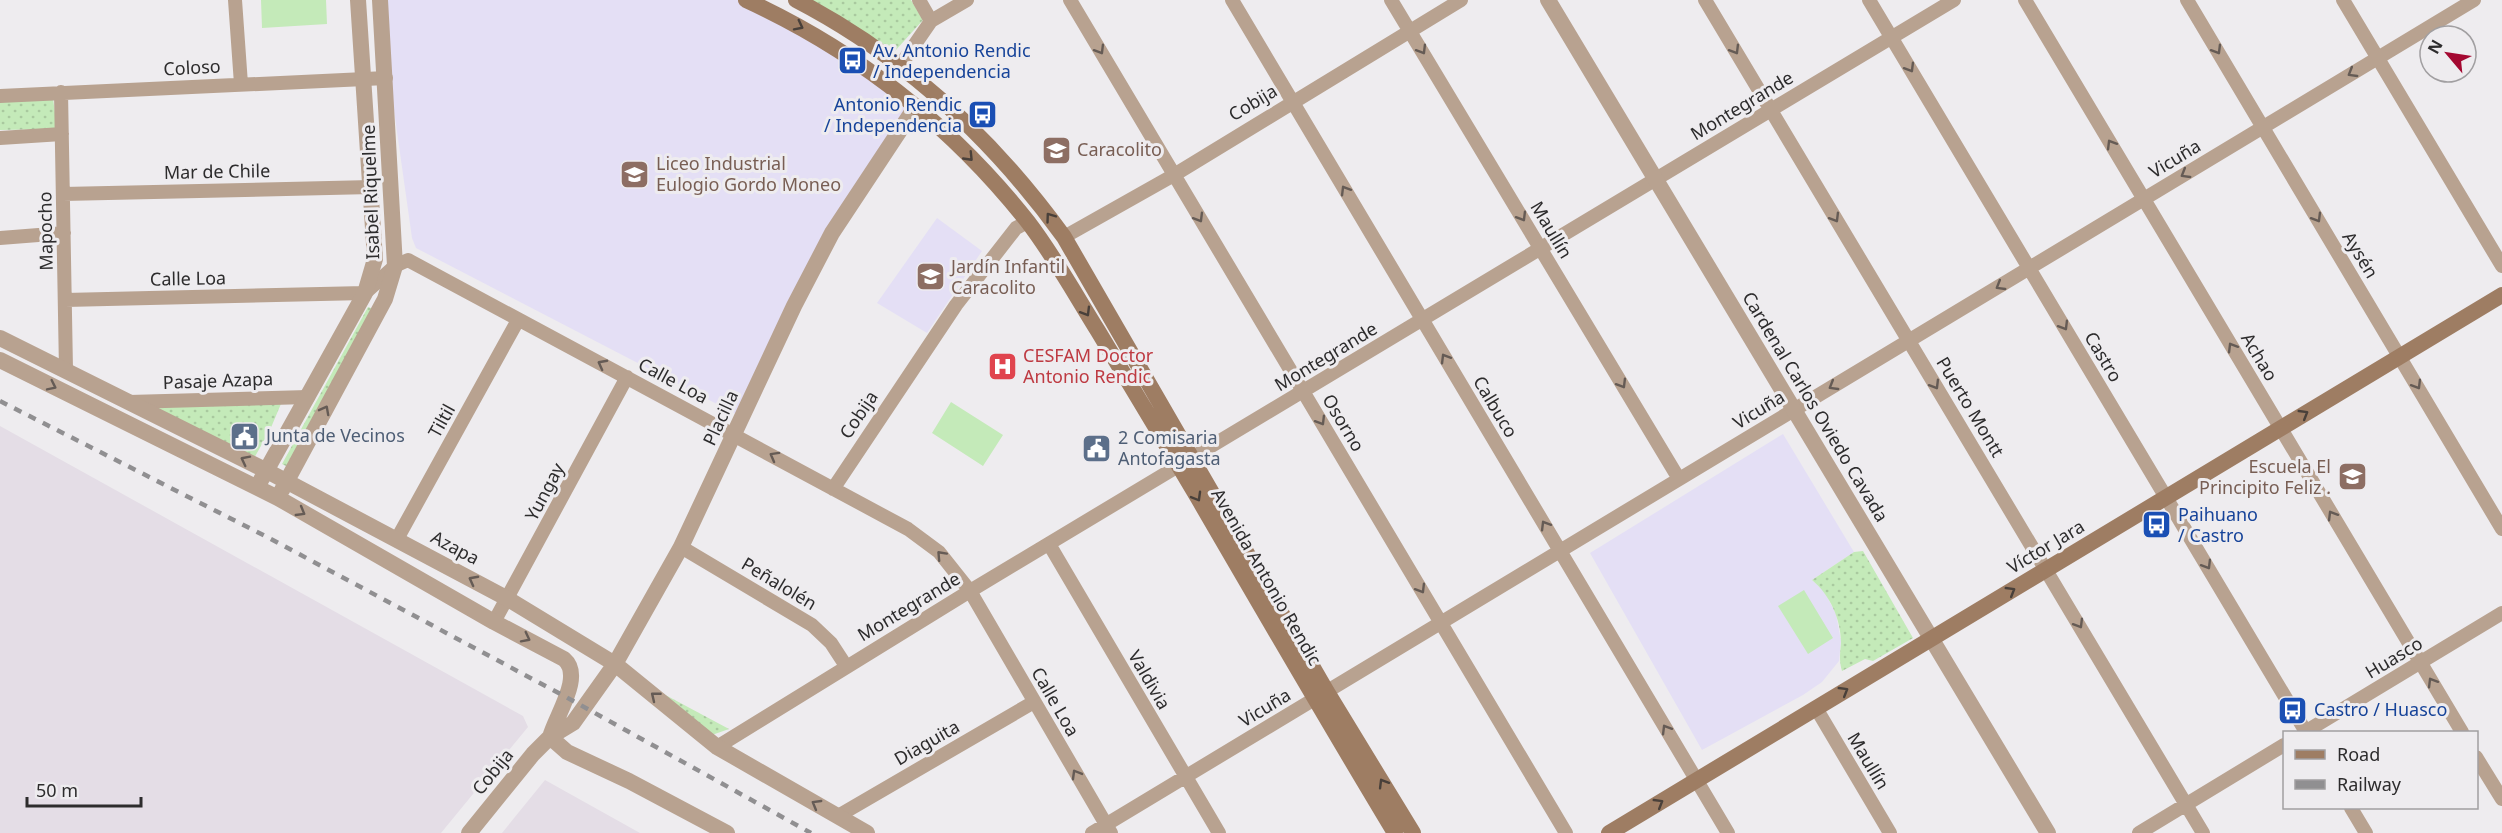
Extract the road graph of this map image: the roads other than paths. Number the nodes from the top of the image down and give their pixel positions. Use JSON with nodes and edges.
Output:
{"nodes":[{"id":1,"x":235,"y":0,"type":"edge"},
{"id":2,"x":358,"y":0,"type":"edge"},
{"id":3,"x":380,"y":0,"type":"edge"},
{"id":4,"x":746,"y":0,"type":"edge"},
{"id":5,"x":795,"y":0,"type":"edge"},
{"id":6,"x":919,"y":0,"type":"edge"},
{"id":7,"x":967,"y":0,"type":"edge"},
{"id":8,"x":1070,"y":0,"type":"edge"},
{"id":9,"x":1232,"y":0,"type":"edge"},
{"id":10,"x":1391,"y":0,"type":"edge"},
{"id":11,"x":1461,"y":0,"type":"edge"},
{"id":12,"x":1548,"y":0,"type":"edge"},
{"id":13,"x":1705,"y":0,"type":"edge"},
{"id":14,"x":1869,"y":0,"type":"edge"},
{"id":15,"x":1954,"y":0,"type":"edge"},
{"id":16,"x":2025,"y":0,"type":"edge"},
{"id":17,"x":2187,"y":0,"type":"edge"},
{"id":18,"x":2343,"y":0,"type":"edge"},
{"id":19,"x":2474,"y":0,"type":"edge"},
{"id":20,"x":931,"y":21,"type":"junction"},
{"id":21,"x":1410,"y":31,"type":"junction"},
{"id":22,"x":1891,"y":37,"type":"junction"},
{"id":23,"x":2378,"y":58,"type":"junction"},
{"id":24,"x":900,"y":66,"type":"junction"},
{"id":25,"x":386,"y":78,"type":"junction"},
{"id":26,"x":363,"y":81,"type":"junction"},
{"id":27,"x":241,"y":84,"type":"junction"},
{"id":28,"x":61,"y":92,"type":"junction"},
{"id":29,"x":0,"y":96,"type":"edge"},
{"id":30,"x":1293,"y":102,"type":"junction"},
{"id":31,"x":916,"y":106,"type":"junction"},
{"id":32,"x":1771,"y":110,"type":"junction"},
{"id":33,"x":2263,"y":127,"type":"junction"},
{"id":34,"x":62,"y":135,"type":"junction"},
{"id":35,"x":0,"y":138,"type":"edge"},
{"id":36,"x":1174,"y":175,"type":"junction"},
{"id":37,"x":1655,"y":179,"type":"junction"},
{"id":38,"x":372,"y":187,"type":"junction"},
{"id":39,"x":63,"y":194,"type":"junction"},
{"id":40,"x":2144,"y":199,"type":"junction"},
{"id":41,"x":1027,"y":222,"type":"junction"},
{"id":42,"x":64,"y":233,"type":"junction"},
{"id":43,"x":1064,"y":237,"type":"junction"},
{"id":44,"x":0,"y":238,"type":"edge"},
{"id":45,"x":1541,"y":249,"type":"junction"},
{"id":46,"x":395,"y":266,"type":"junction"},
{"id":47,"x":2502,"y":266,"type":"edge"},
{"id":48,"x":2029,"y":268,"type":"junction"},
{"id":49,"x":365,"y":293,"type":"junction"},
{"id":50,"x":2502,"y":295,"type":"edge"},
{"id":51,"x":65,"y":300,"type":"junction"},
{"id":52,"x":518,"y":320,"type":"junction"},
{"id":53,"x":1422,"y":320,"type":"junction"},
{"id":54,"x":0,"y":338,"type":"edge"},
{"id":55,"x":1909,"y":341,"type":"junction"},
{"id":56,"x":2399,"y":357,"type":"junction"},
{"id":57,"x":0,"y":360,"type":"edge"},
{"id":58,"x":66,"y":370,"type":"junction"},
{"id":59,"x":627,"y":377,"type":"junction"},
{"id":60,"x":1303,"y":392,"type":"junction"},
{"id":61,"x":308,"y":397,"type":"junction"},
{"id":62,"x":129,"y":402,"type":"junction"},
{"id":63,"x":1794,"y":410,"type":"junction"},
{"id":64,"x":2281,"y":428,"type":"junction"},
{"id":65,"x":735,"y":435,"type":"junction"},
{"id":66,"x":1186,"y":463,"type":"junction"},
{"id":67,"x":267,"y":471,"type":"junction"},
{"id":68,"x":1679,"y":479,"type":"junction"},
{"id":69,"x":286,"y":482,"type":"junction"},
{"id":70,"x":257,"y":488,"type":"junction"},
{"id":71,"x":833,"y":489,"type":"junction"},
{"id":72,"x":2166,"y":497,"type":"junction"},
{"id":73,"x":278,"y":498,"type":"junction"},
{"id":74,"x":2502,"y":529,"type":"edge"},
{"id":75,"x":397,"y":539,"type":"junction"},
{"id":76,"x":1049,"y":544,"type":"junction"},
{"id":77,"x":681,"y":547,"type":"junction"},
{"id":78,"x":1560,"y":551,"type":"junction"},
{"id":79,"x":2046,"y":570,"type":"junction"},
{"id":80,"x":969,"y":591,"type":"junction"},
{"id":81,"x":508,"y":599,"type":"junction"},
{"id":82,"x":2502,"y":613,"type":"edge"},
{"id":83,"x":494,"y":622,"type":"junction"},
{"id":84,"x":1441,"y":623,"type":"junction"},
{"id":85,"x":1931,"y":639,"type":"junction"},
{"id":86,"x":2420,"y":663,"type":"junction"},
{"id":87,"x":615,"y":664,"type":"junction"},
{"id":88,"x":846,"y":666,"type":"junction"},
{"id":89,"x":1321,"y":695,"type":"junction"},
{"id":90,"x":1034,"y":702,"type":"junction"},
{"id":91,"x":1816,"y":708,"type":"junction"},
{"id":92,"x":2305,"y":731,"type":"edge"},
{"id":93,"x":2308,"y":731,"type":"edge"},
{"id":94,"x":2461,"y":731,"type":"edge"},
{"id":95,"x":550,"y":737,"type":"junction"},
{"id":96,"x":2283,"y":746,"type":"edge"},
{"id":97,"x":717,"y":747,"type":"junction"},
{"id":98,"x":2478,"y":760,"type":"edge"},
{"id":99,"x":1185,"y":777,"type":"junction"},
{"id":100,"x":1697,"y":780,"type":"junction"},
{"id":101,"x":2502,"y":799,"type":"edge"},
{"id":102,"x":2186,"y":804,"type":"junction"},
{"id":103,"x":2352,"y":809,"type":"edge"},
{"id":104,"x":838,"y":816,"type":"junction"},
{"id":105,"x":1108,"y":829,"type":"edge"},
{"id":106,"x":469,"y":833,"type":"edge"},
{"id":107,"x":727,"y":833,"type":"edge"},
{"id":108,"x":867,"y":833,"type":"edge"},
{"id":109,"x":1092,"y":833,"type":"edge"},
{"id":110,"x":1219,"y":833,"type":"edge"},
{"id":111,"x":1395,"y":833,"type":"edge"},
{"id":112,"x":1413,"y":833,"type":"edge"},
{"id":113,"x":1566,"y":833,"type":"edge"},
{"id":114,"x":1609,"y":833,"type":"edge"},
{"id":115,"x":1728,"y":833,"type":"edge"},
{"id":116,"x":1890,"y":833,"type":"edge"},
{"id":117,"x":2048,"y":833,"type":"edge"},
{"id":118,"x":2139,"y":833,"type":"edge"},
{"id":119,"x":2204,"y":833,"type":"edge"},
{"id":120,"x":2366,"y":833,"type":"edge"}],
"edges":[{"from":1,"to":27,"type":"street"},
{"from":2,"to":26,"type":"street","name":"Isabel Riquelme"},
{"from":3,"to":25,"type":"street","name":"Isabel Riquelme"},
{"from":4,"to":31,"type":"main road","name":"Avenida Antonio Rendic","one_way":true},
{"from":5,"to":24,"type":"main road","name":"Avenida Antonio Rendic"},
{"from":6,"to":20,"type":"street"},
{"from":7,"to":20,"type":"street"},
{"from":8,"to":36,"type":"street","name":"Osorno","one_way":true},
{"from":9,"to":30,"type":"street","name":"Calbuco"},
{"from":10,"to":21,"type":"street","name":"Maullín"},
{"from":11,"to":21,"type":"street","name":"Cobija"},
{"from":12,"to":37,"type":"street","name":"Cardenal Carlos Oviedo Cavada"},
{"from":13,"to":32,"type":"street","name":"Puerto Montt","one_way":true},
{"from":14,"to":22,"type":"street","name":"Castro"},
{"from":15,"to":22,"type":"street","name":"Montegrande"},
{"from":40,"to":16,"type":"street","name":"Achao","one_way":true},
{"from":17,"to":33,"type":"street","name":"Aysén","one_way":true},
{"from":18,"to":23,"type":"street"},
{"from":19,"to":23,"type":"street","name":"Vicuña"},
{"from":20,"to":24,"type":"street"},
{"from":21,"to":30,"type":"street","name":"Cobija"},
{"from":21,"to":45,"type":"street","name":"Maullín","one_way":true},
{"from":22,"to":32,"type":"street","name":"Montegrande"},
{"from":22,"to":48,"type":"street","name":"Castro","one_way":true},
{"from":23,"to":33,"type":"street","name":"Vicuña","one_way":true},
{"from":23,"to":47,"type":"street"},
{"from":43,"to":24,"type":"main road","name":"Avenida Antonio Rendic","one_way":true},
{"from":25,"to":26,"type":"street","name":"Coloso"},
{"from":25,"to":46,"type":"street","name":"Isabel Riquelme"},
{"from":26,"to":27,"type":"street","name":"Coloso"},
{"from":26,"to":38,"type":"street","name":"Isabel Riquelme"},
{"from":27,"to":28,"type":"street","name":"Coloso"},
{"from":28,"to":29,"type":"street","name":"Coloso"},
{"from":28,"to":34,"type":"street","name":"Mapocho"},
{"from":30,"to":36,"type":"street","name":"Cobija"},
{"from":53,"to":30,"type":"street","name":"Calbuco","one_way":true},
{"from":31,"to":41,"type":"main road","name":"Avenida Antonio Rendic","one_way":true},
{"from":31,"to":65,"type":"street","name":"Placilla"},
{"from":32,"to":37,"type":"street","name":"Montegrande"},
{"from":32,"to":55,"type":"street","name":"Puerto Montt","one_way":true},
{"from":33,"to":40,"type":"street","name":"Vicuña","one_way":true},
{"from":33,"to":56,"type":"street","name":"Aysén","one_way":true},
{"from":34,"to":35,"type":"street"},
{"from":34,"to":39,"type":"street","name":"Mapocho"},
{"from":36,"to":43,"type":"street","name":"Cobija"},
{"from":36,"to":60,"type":"street","name":"Osorno","one_way":true},
{"from":37,"to":45,"type":"street","name":"Montegrande"},
{"from":37,"to":63,"type":"street","name":"Cardenal Carlos Oviedo Cavada"},
{"from":38,"to":39,"type":"street","name":"Mar de Chile"},
{"from":38,"to":49,"type":"street","name":"Isabel Riquelme"},
{"from":39,"to":42,"type":"street","name":"Mapocho"},
{"from":40,"to":48,"type":"street","name":"Vicuña"},
{"from":64,"to":40,"type":"street","name":"Achao","one_way":true},
{"from":41,"to":66,"type":"main road","name":"Avenida Antonio Rendic","one_way":true},
{"from":41,"to":71,"type":"street","name":"Cobija"},
{"from":42,"to":44,"type":"street"},
{"from":42,"to":51,"type":"street","name":"Mapocho"},
{"from":43,"to":66,"type":"main road","name":"Avenida Antonio Rendic"},
{"from":45,"to":53,"type":"street","name":"Montegrande"},
{"from":45,"to":68,"type":"street","name":"Maullín","one_way":true},
{"from":46,"to":49,"type":"street"},
{"from":46,"to":52,"type":"street","name":"Calle Loa"},
{"from":69,"to":46,"type":"street","name":"Isabel Riquelme","one_way":true},
{"from":48,"to":55,"type":"street","name":"Vicuña","one_way":true},
{"from":48,"to":72,"type":"street","name":"Castro","one_way":true},
{"from":49,"to":51,"type":"street","name":"Calle Loa"},
{"from":49,"to":61,"type":"street","name":"Isabel Riquelme"},
{"from":50,"to":56,"type":"main road","name":"Víctor Jara"},
{"from":51,"to":58,"type":"street","name":"Mapocho"},
{"from":59,"to":52,"type":"street","name":"Calle Loa","one_way":true},
{"from":52,"to":75,"type":"street","name":"Tiltil"},
{"from":53,"to":60,"type":"street","name":"Montegrande"},
{"from":78,"to":53,"type":"street","name":"Calbuco","one_way":true},
{"from":54,"to":58,"type":"street","name":"Azapa"},
{"from":55,"to":63,"type":"street","name":"Vicuña","one_way":true},
{"from":55,"to":79,"type":"street","name":"Puerto Montt","one_way":true},
{"from":64,"to":56,"type":"main road","name":"Víctor Jara","one_way":true},
{"from":56,"to":74,"type":"street","name":"Aysén","one_way":true},
{"from":57,"to":70,"type":"street","one_way":true},
{"from":58,"to":62,"type":"street","name":"Azapa"},
{"from":59,"to":65,"type":"street","name":"Calle Loa"},
{"from":59,"to":81,"type":"street","name":"Yungay"},
{"from":60,"to":66,"type":"street","name":"Montegrande"},
{"from":60,"to":84,"type":"street","name":"Osorno","one_way":true},
{"from":61,"to":62,"type":"street","name":"Pasaje Azapa"},
{"from":61,"to":67,"type":"street","name":"Isabel Riquelme"},
{"from":67,"to":62,"type":"street","name":"Azapa","one_way":true},
{"from":63,"to":68,"type":"street","name":"Vicuña"},
{"from":63,"to":85,"type":"street","name":"Cardenal Carlos Oviedo Cavada"},
{"from":64,"to":72,"type":"main road","name":"Víctor Jara"},
{"from":86,"to":64,"type":"street","name":"Achao","one_way":true},
{"from":71,"to":65,"type":"street","name":"Calle Loa","one_way":true},
{"from":65,"to":77,"type":"street","name":"Placilla"},
{"from":66,"to":76,"type":"street","name":"Montegrande"},
{"from":66,"to":89,"type":"main road","name":"Avenida Antonio Rendic"},
{"from":67,"to":69,"type":"street","name":"Azapa"},
{"from":67,"to":70,"type":"street","name":"Isabel Riquelme"},
{"from":68,"to":78,"type":"street","name":"Vicuña"},
{"from":69,"to":73,"type":"street","name":"Isabel Riquelme"},
{"from":69,"to":75,"type":"street","name":"Azapa"},
{"from":70,"to":73,"type":"street"},
{"from":80,"to":71,"type":"street","name":"Calle Loa","one_way":true},
{"from":72,"to":79,"type":"main road","name":"Víctor Jara"},
{"from":72,"to":92,"type":"street","name":"Castro","one_way":true},
{"from":73,"to":83,"type":"street","one_way":true},
{"from":81,"to":75,"type":"street","name":"Azapa","one_way":true},
{"from":76,"to":80,"type":"street","name":"Montegrande"},
{"from":76,"to":99,"type":"street","name":"Valdivia"},
{"from":77,"to":87,"type":"street","name":"Placilla"},
{"from":77,"to":88,"type":"street","name":"Peñalolén"},
{"from":78,"to":84,"type":"street","name":"Vicuña"},
{"from":100,"to":78,"type":"street","name":"Calbuco","one_way":true},
{"from":85,"to":79,"type":"main road","name":"Víctor Jara","one_way":true},
{"from":79,"to":102,"type":"street","name":"Puerto Montt","one_way":true},
{"from":80,"to":88,"type":"street","name":"Montegrande"},
{"from":80,"to":90,"type":"street","name":"Calle Loa"},
{"from":81,"to":83,"type":"street","name":"Yungay"},
{"from":81,"to":87,"type":"street","name":"Azapa"},
{"from":82,"to":86,"type":"street","name":"Huasco"},
{"from":83,"to":95,"type":"street","one_way":true},
{"from":84,"to":89,"type":"street","name":"Vicuña"},
{"from":84,"to":113,"type":"street","name":"Osorno"},
{"from":91,"to":85,"type":"main road","name":"Víctor Jara","one_way":true},
{"from":85,"to":117,"type":"street","name":"Cardenal Carlos Oviedo Cavada"},
{"from":86,"to":93,"type":"street","name":"Huasco"},
{"from":94,"to":86,"type":"street","name":"Achao","one_way":true},
{"from":87,"to":95,"type":"street","name":"Placilla"},
{"from":97,"to":87,"type":"street","name":"Azapa","one_way":true},
{"from":88,"to":97,"type":"street","name":"Montegrande"},
{"from":89,"to":99,"type":"street","name":"Vicuña"},
{"from":89,"to":111,"type":"main road","name":"Avenida Antonio Rendic"},
{"from":112,"to":89,"type":"main road","name":"Avenida Antonio Rendic","one_way":true},
{"from":90,"to":104,"type":"street","name":"Diaguita"},
{"from":105,"to":90,"type":"street","name":"Calle Loa","one_way":true},
{"from":91,"to":100,"type":"main road","name":"Víctor Jara"},
{"from":91,"to":116,"type":"street","name":"Maullín"},
{"from":95,"to":106,"type":"street","name":"Cobija"},
{"from":95,"to":107,"type":"street"},
{"from":96,"to":102,"type":"street"},
{"from":104,"to":97,"type":"street","name":"Azapa","one_way":true},
{"from":98,"to":101,"type":"street"},
{"from":99,"to":105,"type":"street","name":"Vicuña"},
{"from":99,"to":110,"type":"street","name":"Valdivia"},
{"from":114,"to":100,"type":"main road","name":"Víctor Jara","one_way":true},
{"from":100,"to":115,"type":"street","name":"Calbuco"},
{"from":102,"to":118,"type":"street"},
{"from":102,"to":119,"type":"street","name":"Puerto Montt"},
{"from":103,"to":120,"type":"street"},
{"from":104,"to":108,"type":"street","name":"Azapa"},
{"from":105,"to":109,"type":"street","name":"Vicuña"}]}
